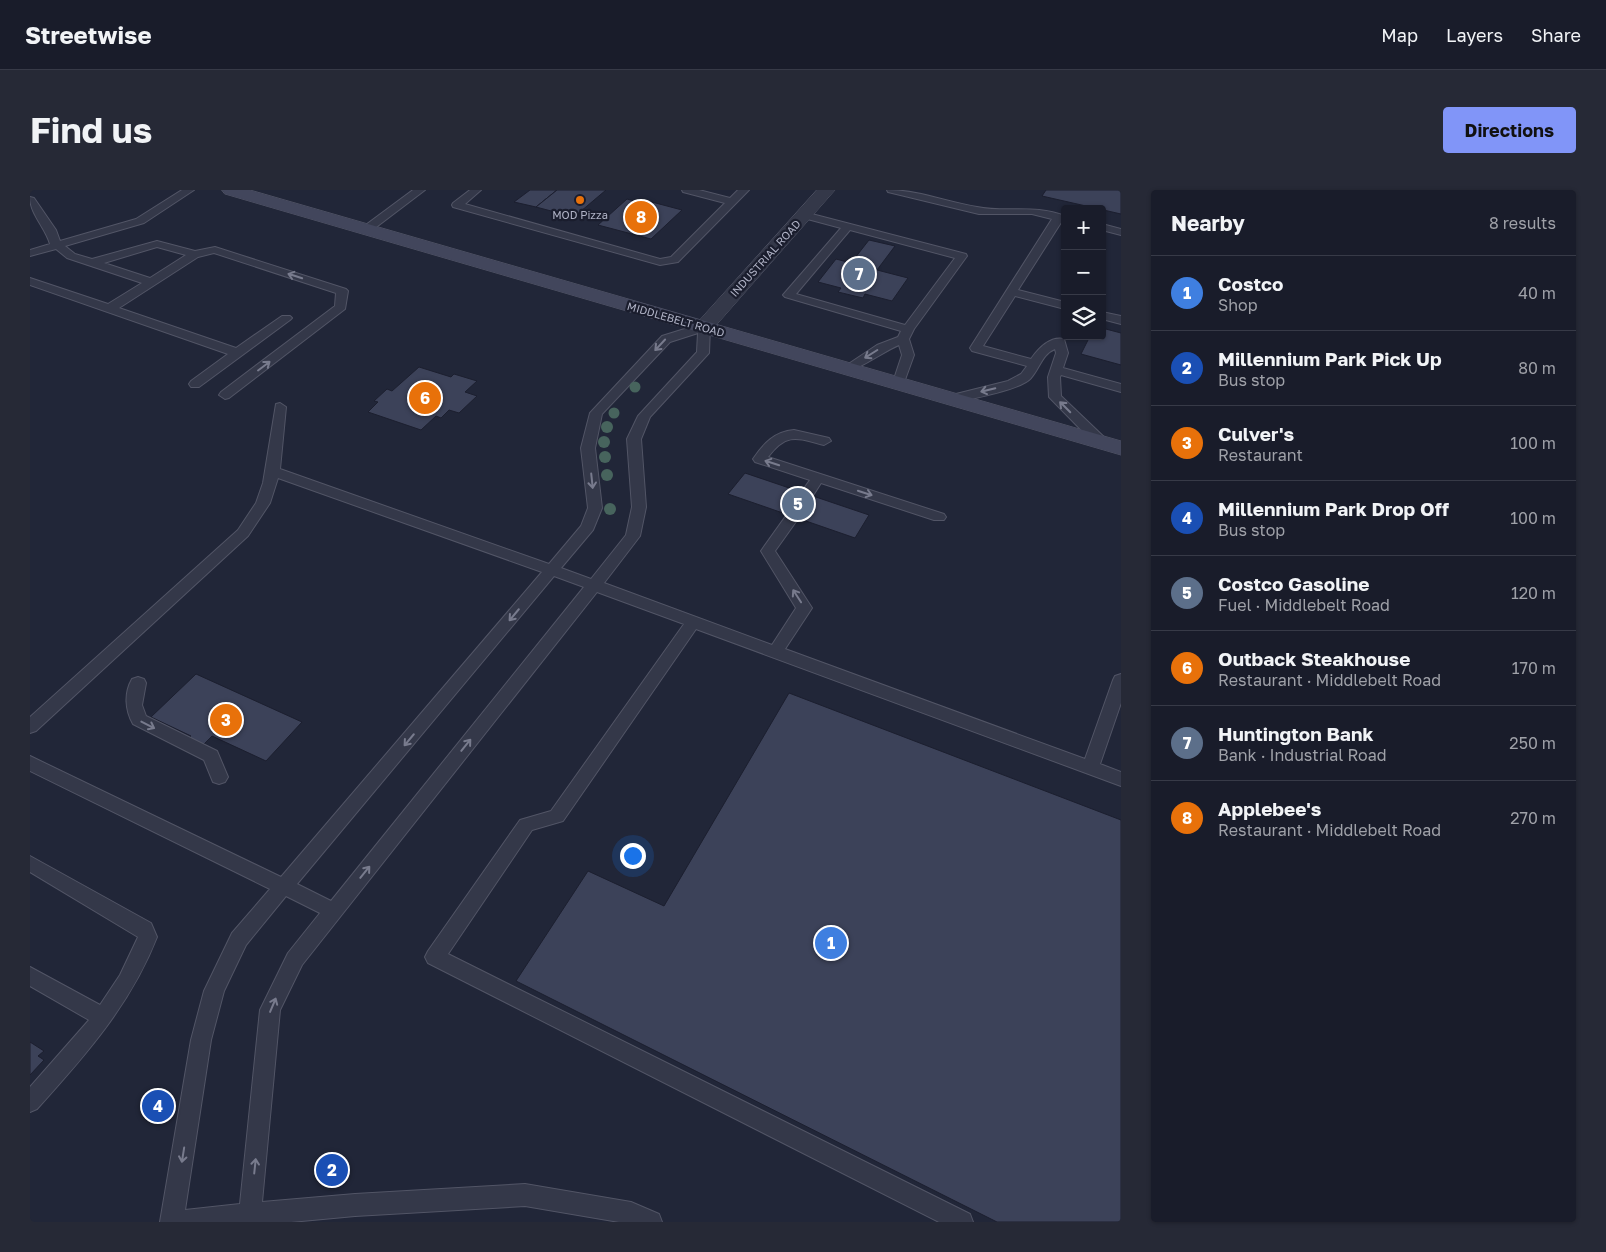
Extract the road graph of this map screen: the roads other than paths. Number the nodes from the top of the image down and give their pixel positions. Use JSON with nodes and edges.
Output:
{"nodes":[{"id":1,"x":188,"y":190,"type":"edge"},
{"id":2,"x":232,"y":190,"type":"edge"},
{"id":3,"x":420,"y":190,"type":"edge"},
{"id":4,"x":476,"y":190,"type":"edge"},
{"id":5,"x":687,"y":190,"type":"edge"},
{"id":6,"x":744,"y":190,"type":"edge"},
{"id":7,"x":826,"y":190,"type":"edge"},
{"id":8,"x":892,"y":190,"type":"edge"},
{"id":9,"x":30,"y":200,"type":"edge"},
{"id":10,"x":732,"y":202,"type":"junction"},
{"id":11,"x":804,"y":215,"type":"junction"},
{"id":12,"x":1061,"y":218,"type":"edge"},
{"id":13,"x":1061,"y":219,"type":"edge"},
{"id":14,"x":847,"y":227,"type":"junction"},
{"id":15,"x":1106,"y":228,"type":"edge"},
{"id":16,"x":367,"y":229,"type":"junction"},
{"id":17,"x":1121,"y":232,"type":"edge"},
{"id":18,"x":56,"y":244,"type":"junction"},
{"id":19,"x":30,"y":252,"type":"edge"},
{"id":20,"x":195,"y":254,"type":"junction"},
{"id":21,"x":92,"y":263,"type":"junction"},
{"id":22,"x":30,"y":281,"type":"edge"},
{"id":23,"x":151,"y":282,"type":"junction"},
{"id":24,"x":1012,"y":292,"type":"junction"},
{"id":25,"x":1061,"y":305,"type":"edge"},
{"id":26,"x":109,"y":309,"type":"junction"},
{"id":27,"x":1106,"y":316,"type":"edge"},
{"id":28,"x":286,"y":318,"type":"dead end"},
{"id":29,"x":1121,"y":320,"type":"edge"},
{"id":30,"x":704,"y":327,"type":"junction"},
{"id":31,"x":906,"y":334,"type":"junction"},
{"id":32,"x":237,"y":354,"type":"junction"},
{"id":33,"x":1035,"y":364,"type":"junction"},
{"id":34,"x":847,"y":369,"type":"junction"},
{"id":35,"x":1057,"y":370,"type":"junction"},
{"id":36,"x":194,"y":384,"type":"dead end"},
{"id":37,"x":898,"y":384,"type":"junction"},
{"id":38,"x":1121,"y":388,"type":"edge"},
{"id":39,"x":225,"y":395,"type":"dead end"},
{"id":40,"x":952,"y":399,"type":"junction"},
{"id":41,"x":280,"y":407,"type":"dead end"},
{"id":42,"x":824,"y":441,"type":"dead end"},
{"id":43,"x":1100,"y":441,"type":"junction"},
{"id":44,"x":1121,"y":448,"type":"edge"},
{"id":45,"x":272,"y":471,"type":"junction"},
{"id":46,"x":818,"y":478,"type":"junction"},
{"id":47,"x":806,"y":494,"type":"dead end"},
{"id":48,"x":792,"y":516,"type":"dead end"},
{"id":49,"x":938,"y":517,"type":"dead end"},
{"id":50,"x":552,"y":570,"type":"junction"},
{"id":51,"x":594,"y":585,"type":"junction"},
{"id":52,"x":693,"y":622,"type":"junction"},
{"id":53,"x":775,"y":652,"type":"junction"},
{"id":54,"x":1121,"y":680,"type":"edge"},
{"id":55,"x":138,"y":682,"type":"dead end"},
{"id":56,"x":30,"y":727,"type":"edge"},
{"id":57,"x":30,"y":763,"type":"edge"},
{"id":58,"x":1090,"y":768,"type":"junction"},
{"id":59,"x":219,"y":777,"type":"dead end"},
{"id":60,"x":1121,"y":779,"type":"edge"},
{"id":61,"x":30,"y":863,"type":"edge"},
{"id":62,"x":285,"y":886,"type":"junction"},
{"id":63,"x":334,"y":911,"type":"junction"},
{"id":64,"x":30,"y":976,"type":"edge"},
{"id":65,"x":102,"y":1017,"type":"junction"},
{"id":66,"x":30,"y":1102,"type":"edge"},
{"id":67,"x":250,"y":1215,"type":"junction"},
{"id":68,"x":171,"y":1222,"type":"edge"},
{"id":69,"x":651,"y":1222,"type":"edge"},
{"id":70,"x":962,"y":1222,"type":"edge"}],
"edges":[{"from":1,"to":18,"type":"lane"},
{"from":2,"to":16,"type":"main road","name":"MIDDLEBELT ROAD"},
{"from":3,"to":16,"type":"lane"},
{"from":4,"to":10,"type":"lane"},
{"from":5,"to":10,"type":"lane"},
{"from":6,"to":10,"type":"lane"},
{"from":7,"to":11,"type":"street","name":"INDUSTRIAL ROAD"},
{"from":8,"to":12,"type":"lane"},
{"from":9,"to":18,"type":"lane"},
{"from":11,"to":14,"type":"lane"},
{"from":11,"to":30,"type":"street","name":"INDUSTRIAL ROAD"},
{"from":13,"to":24,"type":"lane"},
{"from":14,"to":31,"type":"lane"},
{"from":14,"to":31,"type":"lane"},
{"from":15,"to":17,"type":"lane"},
{"from":16,"to":30,"type":"main road","name":"MIDDLEBELT ROAD"},
{"from":18,"to":19,"type":"lane"},
{"from":18,"to":21,"type":"lane"},
{"from":20,"to":21,"type":"lane"},
{"from":20,"to":23,"type":"lane"},
{"from":39,"to":20,"type":"lane","one_way":true},
{"from":21,"to":23,"type":"lane"},
{"from":22,"to":26,"type":"lane"},
{"from":23,"to":26,"type":"lane"},
{"from":24,"to":25,"type":"lane"},
{"from":24,"to":33,"type":"lane"},
{"from":26,"to":32,"type":"lane"},
{"from":27,"to":29,"type":"lane"},
{"from":28,"to":32,"type":"lane"},
{"from":30,"to":34,"type":"main road","name":"MIDDLEBELT ROAD"},
{"from":30,"to":50,"type":"lane","one_way":true},
{"from":30,"to":51,"type":"lane"},
{"from":31,"to":34,"type":"lane","one_way":true},
{"from":31,"to":37,"type":"lane"},
{"from":32,"to":36,"type":"lane"},
{"from":33,"to":35,"type":"lane"},
{"from":33,"to":40,"type":"lane","one_way":true},
{"from":34,"to":37,"type":"main road","name":"MIDDLEBELT ROAD"},
{"from":35,"to":38,"type":"lane"},
{"from":43,"to":35,"type":"lane","one_way":true},
{"from":37,"to":40,"type":"main road","name":"MIDDLEBELT ROAD"},
{"from":40,"to":43,"type":"main road","name":"MIDDLEBELT ROAD"},
{"from":41,"to":45,"type":"lane"},
{"from":46,"to":42,"type":"lane","one_way":true},
{"from":43,"to":44,"type":"main road","name":"MIDDLEBELT ROAD"},
{"from":45,"to":50,"type":"lane"},
{"from":45,"to":56,"type":"lane"},
{"from":46,"to":47,"type":"lane"},
{"from":46,"to":49,"type":"lane","one_way":true},
{"from":53,"to":48,"type":"lane","one_way":true},
{"from":50,"to":51,"type":"lane"},
{"from":50,"to":62,"type":"lane","one_way":true},
{"from":51,"to":52,"type":"lane"},
{"from":63,"to":51,"type":"lane","one_way":true},
{"from":52,"to":53,"type":"lane"},
{"from":52,"to":70,"type":"lane"},
{"from":53,"to":58,"type":"lane"},
{"from":54,"to":58,"type":"lane"},
{"from":55,"to":59,"type":"lane","one_way":true},
{"from":57,"to":62,"type":"lane"},
{"from":58,"to":60,"type":"lane"},
{"from":61,"to":65,"type":"lane"},
{"from":62,"to":63,"type":"lane"},
{"from":62,"to":68,"type":"lane","one_way":true},
{"from":67,"to":63,"type":"lane","one_way":true},
{"from":64,"to":65,"type":"lane"},
{"from":65,"to":66,"type":"lane"},
{"from":67,"to":68,"type":"lane"},
{"from":67,"to":69,"type":"lane"}]}
